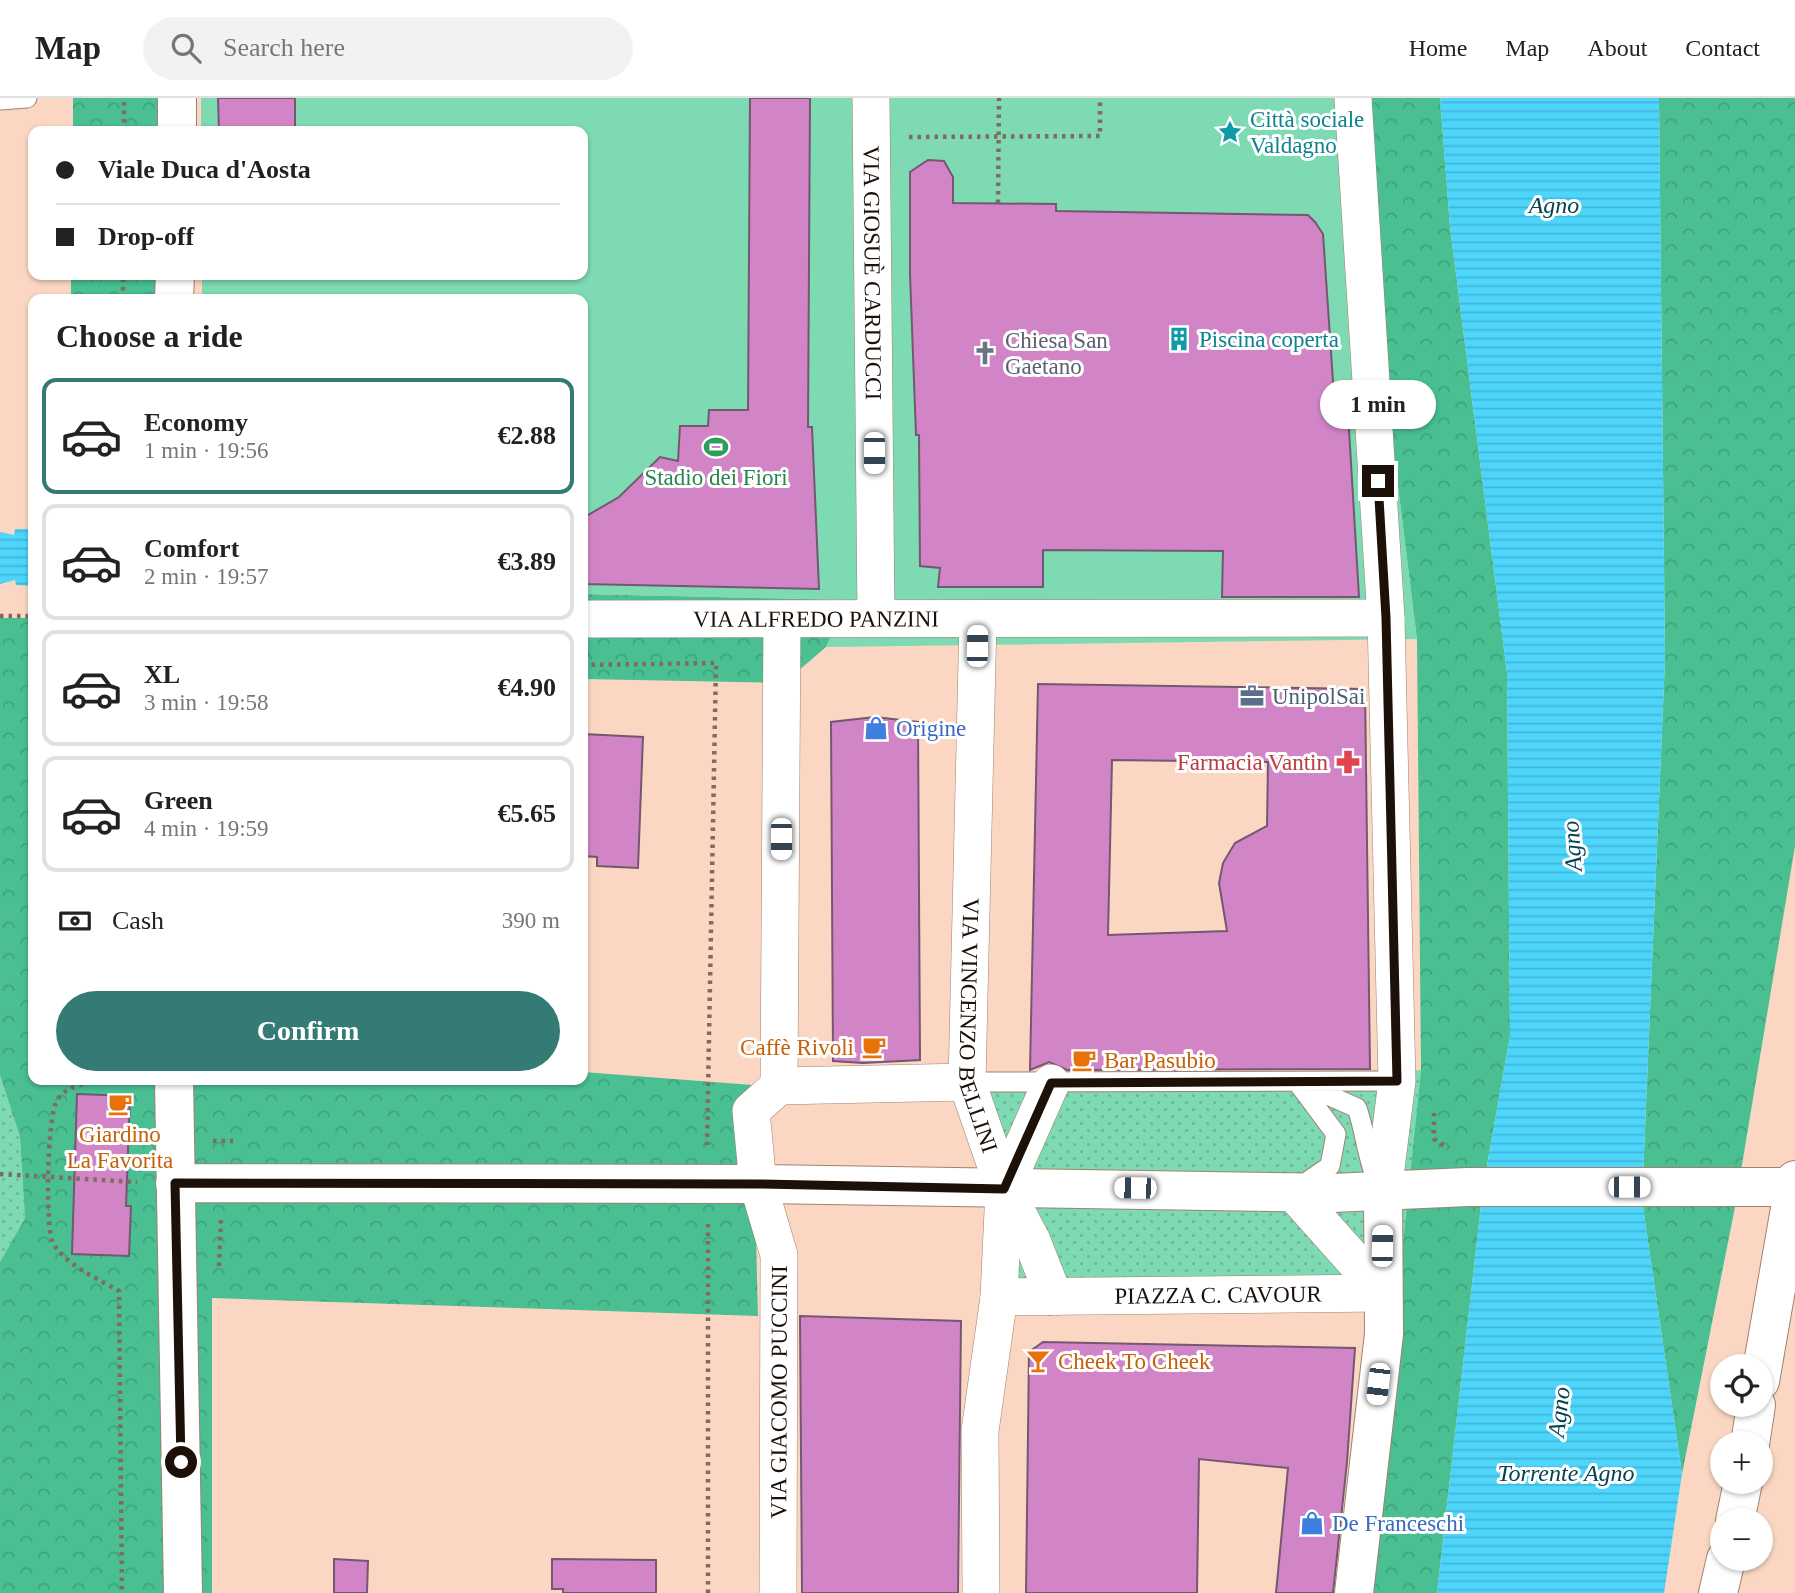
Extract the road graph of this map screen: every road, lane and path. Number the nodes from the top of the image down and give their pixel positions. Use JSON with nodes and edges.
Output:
{"nodes":[{"id":1,"x":27,"y":98,"type":"edge"},
{"id":2,"x":124,"y":98,"type":"edge"},
{"id":3,"x":177,"y":98,"type":"edge"},
{"id":4,"x":871,"y":98,"type":"edge"},
{"id":5,"x":999,"y":98,"type":"edge"},
{"id":6,"x":1100,"y":98,"type":"edge"},
{"id":7,"x":1353,"y":98,"type":"edge"},
{"id":8,"x":0,"y":100,"type":"edge"},
{"id":9,"x":124,"y":126,"type":"edge"},
{"id":10,"x":177,"y":126,"type":"edge"},
{"id":11,"x":999,"y":136,"type":"junction"},
{"id":12,"x":904,"y":137,"type":"dead end"},
{"id":13,"x":998,"y":203,"type":"dead end"},
{"id":14,"x":0,"y":616,"type":"edge"},
{"id":15,"x":28,"y":616,"type":"edge"},
{"id":16,"x":876,"y":617,"type":"junction"},
{"id":17,"x":1386,"y":618,"type":"junction"},
{"id":18,"x":588,"y":619,"type":"edge"},
{"id":19,"x":978,"y":619,"type":"junction"},
{"id":20,"x":782,"y":620,"type":"junction"},
{"id":21,"x":588,"y":665,"type":"edge"},
{"id":22,"x":1397,"y":1081,"type":"junction"},
{"id":23,"x":967,"y":1082,"type":"junction"},
{"id":24,"x":1051,"y":1083,"type":"junction"},
{"id":25,"x":1298,"y":1083,"type":"junction"},
{"id":26,"x":81,"y":1085,"type":"edge"},
{"id":27,"x":173,"y":1085,"type":"edge"},
{"id":28,"x":779,"y":1086,"type":"junction"},
{"id":29,"x":211,"y":1129,"type":"dead end"},
{"id":30,"x":239,"y":1141,"type":"dead end"},
{"id":31,"x":693,"y":1145,"type":"dead end"},
{"id":32,"x":0,"y":1174,"type":"edge"},
{"id":33,"x":48,"y":1175,"type":"junction"},
{"id":34,"x":159,"y":1183,"type":"junction"},
{"id":35,"x":758,"y":1184,"type":"junction"},
{"id":36,"x":1795,"y":1185,"type":"edge"},
{"id":37,"x":1004,"y":1189,"type":"junction"},
{"id":38,"x":1293,"y":1192,"type":"junction"},
{"id":39,"x":1382,"y":1192,"type":"junction"},
{"id":40,"x":708,"y":1215,"type":"dead end"},
{"id":41,"x":221,"y":1217,"type":"dead end"},
{"id":42,"x":177,"y":1278,"type":"junction"},
{"id":43,"x":1383,"y":1293,"type":"junction"},
{"id":44,"x":999,"y":1297,"type":"junction"},
{"id":45,"x":1054,"y":1297,"type":"junction"},
{"id":46,"x":1765,"y":1354,"type":"edge"},
{"id":47,"x":1723,"y":1571,"type":"edge"},
{"id":48,"x":122,"y":1593,"type":"edge"},
{"id":49,"x":183,"y":1593,"type":"edge"},
{"id":50,"x":708,"y":1593,"type":"edge"},
{"id":51,"x":778,"y":1593,"type":"edge"},
{"id":52,"x":981,"y":1593,"type":"edge"},
{"id":53,"x":1354,"y":1593,"type":"edge"},
{"id":54,"x":1718,"y":1593,"type":"edge"}],
"edges":[{"from":1,"to":8,"type":"lane"},
{"from":2,"to":9,"type":"path"},
{"from":3,"to":10,"type":"street"},
{"from":4,"to":16,"type":"street","name":"VIA GIOSUÈ CARDUCCI"},
{"from":5,"to":11,"type":"path"},
{"from":6,"to":11,"type":"path"},
{"from":7,"to":17,"type":"street"},
{"from":11,"to":12,"type":"path"},
{"from":11,"to":13,"type":"path"},
{"from":14,"to":15,"type":"path"},
{"from":16,"to":19,"type":"street","name":"VIA ALFREDO PANZINI"},
{"from":16,"to":20,"type":"street","name":"VIA ALFREDO PANZINI"},
{"from":17,"to":19,"type":"street","name":"VIA ALFREDO PANZINI"},
{"from":17,"to":22,"type":"street"},
{"from":18,"to":20,"type":"street","name":"VIA ALFREDO PANZINI"},
{"from":19,"to":23,"type":"street","name":"VIA VINCENZO BELLINI"},
{"from":20,"to":28,"type":"street"},
{"from":21,"to":31,"type":"path"},
{"from":22,"to":25,"type":"lane"},
{"from":22,"to":39,"type":"street"},
{"from":23,"to":24,"type":"lane"},
{"from":23,"to":28,"type":"street"},
{"from":23,"to":37,"type":"street","name":"VIA VINCENZO BELLINI"},
{"from":24,"to":25,"type":"lane"},
{"from":24,"to":37,"type":"street"},
{"from":25,"to":38,"type":"lane"},
{"from":25,"to":39,"type":"lane"},
{"from":26,"to":33,"type":"path"},
{"from":27,"to":34,"type":"street"},
{"from":28,"to":35,"type":"street","name":"VIA GIACOMO PUCCINI"},
{"from":29,"to":30,"type":"path"},
{"from":32,"to":33,"type":"path"},
{"from":33,"to":34,"type":"path"},
{"from":33,"to":48,"type":"path"},
{"from":34,"to":35,"type":"street"},
{"from":34,"to":42,"type":"street"},
{"from":35,"to":37,"type":"street"},
{"from":35,"to":51,"type":"street","name":"VIA GIACOMO PUCCINI"},
{"from":36,"to":39,"type":"street"},
{"from":36,"to":46,"type":"street"},
{"from":37,"to":38,"type":"street"},
{"from":37,"to":44,"type":"street","name":"VIA VINCENZO BELLINI"},
{"from":37,"to":45,"type":"street"},
{"from":38,"to":39,"type":"street"},
{"from":38,"to":43,"type":"street"},
{"from":39,"to":43,"type":"street"},
{"from":40,"to":50,"type":"path"},
{"from":41,"to":42,"type":"path"},
{"from":42,"to":49,"type":"street"},
{"from":43,"to":45,"type":"street","name":"PIAZZA C. CAVOUR"},
{"from":43,"to":53,"type":"street"},
{"from":44,"to":45,"type":"street","name":"PIAZZA C. CAVOUR"},
{"from":44,"to":52,"type":"street","name":"VIA VINCENZO BELLINI"},
{"from":47,"to":54,"type":"street"}]}
